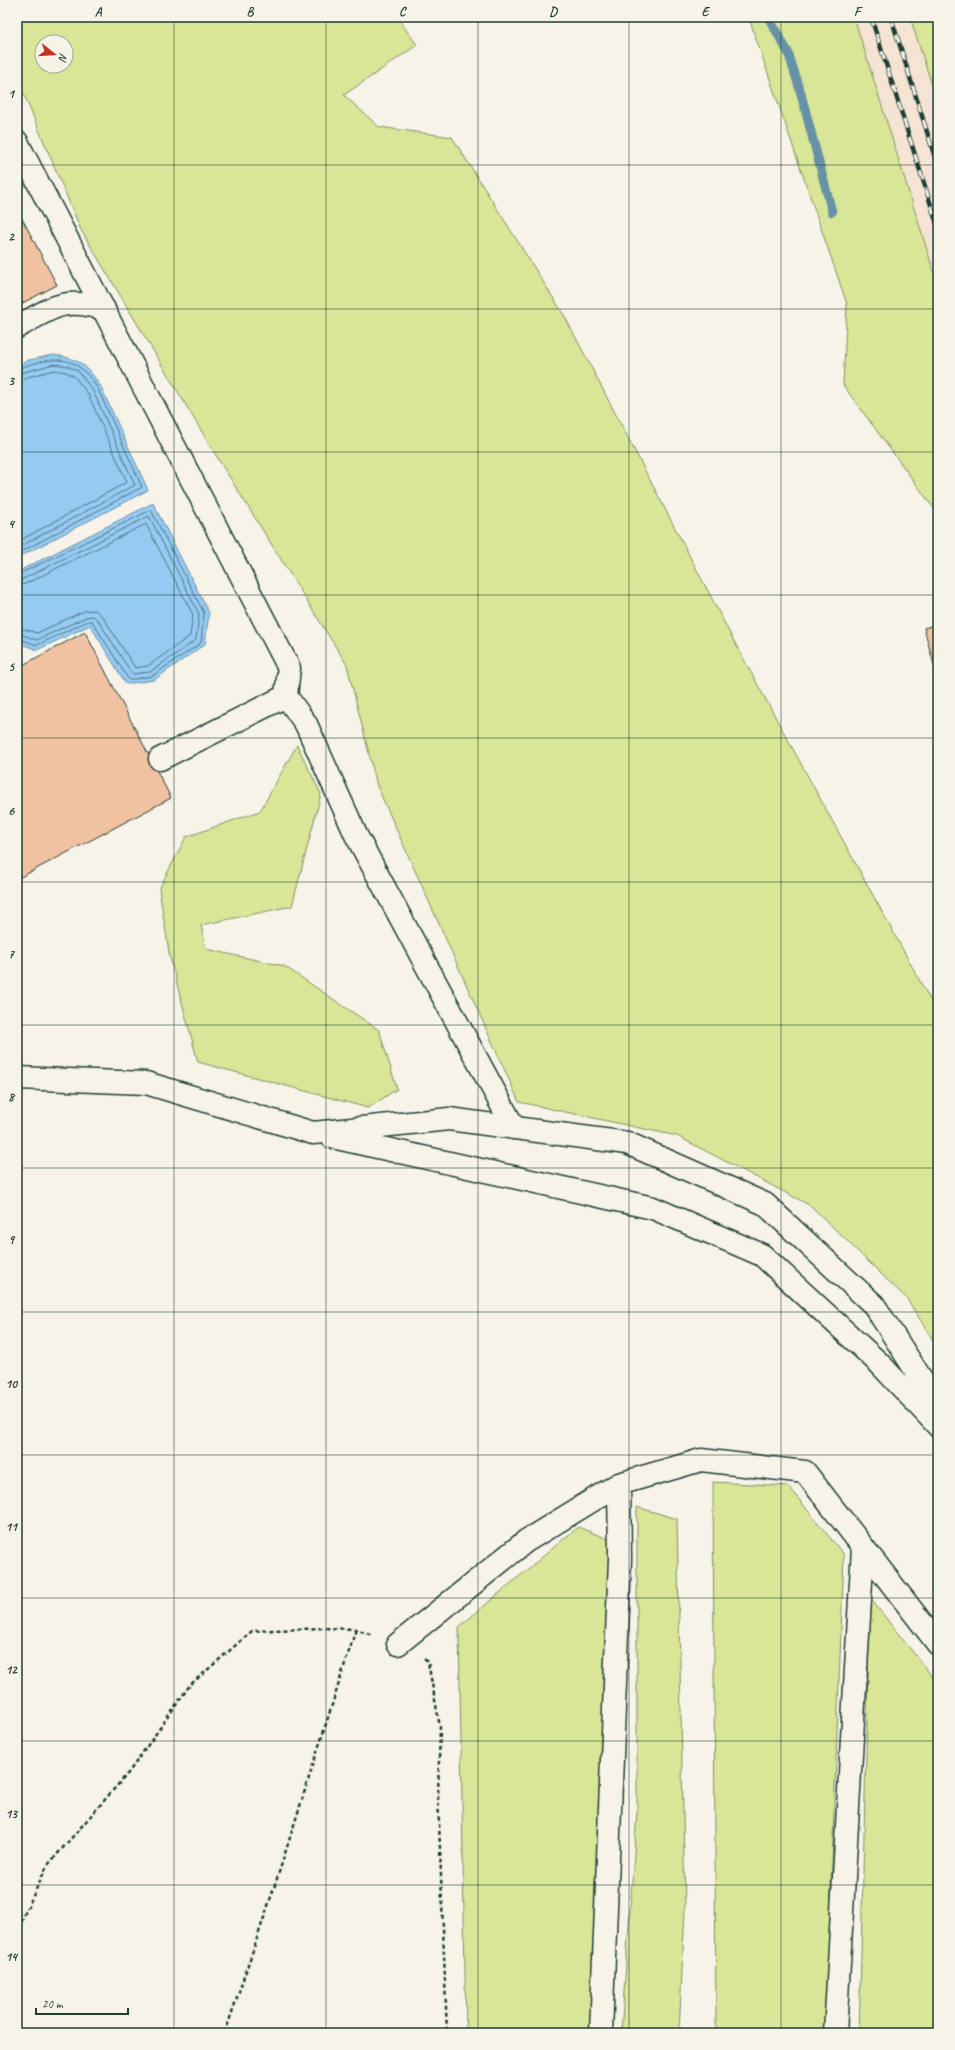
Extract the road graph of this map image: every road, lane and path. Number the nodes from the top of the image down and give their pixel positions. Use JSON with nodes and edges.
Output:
{"nodes":[{"id":1,"x":17,"y":142,"type":"edge"},
{"id":2,"x":104,"y":309,"type":"junction"},
{"id":3,"x":17,"y":326,"type":"edge"},
{"id":4,"x":286,"y":696,"type":"junction"},
{"id":5,"x":160,"y":759,"type":"dead end"},
{"id":6,"x":17,"y":1078,"type":"edge"},
{"id":7,"x":514,"y":1128,"type":"junction"},
{"id":8,"x":313,"y":1133,"type":"junction"},
{"id":9,"x":938,"y":1405,"type":"edge"},
{"id":10,"x":938,"y":1426,"type":"edge"},
{"id":11,"x":619,"y":1484,"type":"junction"},
{"id":12,"x":863,"y":1547,"type":"junction"},
{"id":13,"x":356,"y":1629,"type":"junction"},
{"id":14,"x":398,"y":1644,"type":"junction"},
{"id":15,"x":938,"y":1644,"type":"edge"},
{"id":16,"x":17,"y":1935,"type":"edge"},
{"id":17,"x":225,"y":2033,"type":"edge"},
{"id":18,"x":447,"y":2033,"type":"edge"},
{"id":19,"x":600,"y":2033,"type":"edge"},
{"id":20,"x":835,"y":2033,"type":"edge"}],
"edges":[{"from":1,"to":2,"type":"lane"},
{"from":2,"to":3,"type":"lane"},
{"from":2,"to":4,"type":"lane"},
{"from":4,"to":5,"type":"lane"},
{"from":4,"to":7,"type":"lane"},
{"from":6,"to":8,"type":"lane"},
{"from":7,"to":8,"type":"lane"},
{"from":7,"to":9,"type":"lane"},
{"from":8,"to":10,"type":"lane"},
{"from":11,"to":12,"type":"lane"},
{"from":11,"to":14,"type":"lane"},
{"from":11,"to":19,"type":"lane"},
{"from":12,"to":15,"type":"lane"},
{"from":12,"to":20,"type":"lane"},
{"from":13,"to":14,"type":"path"},
{"from":13,"to":16,"type":"path"},
{"from":13,"to":17,"type":"path"},
{"from":14,"to":18,"type":"path"}]}
